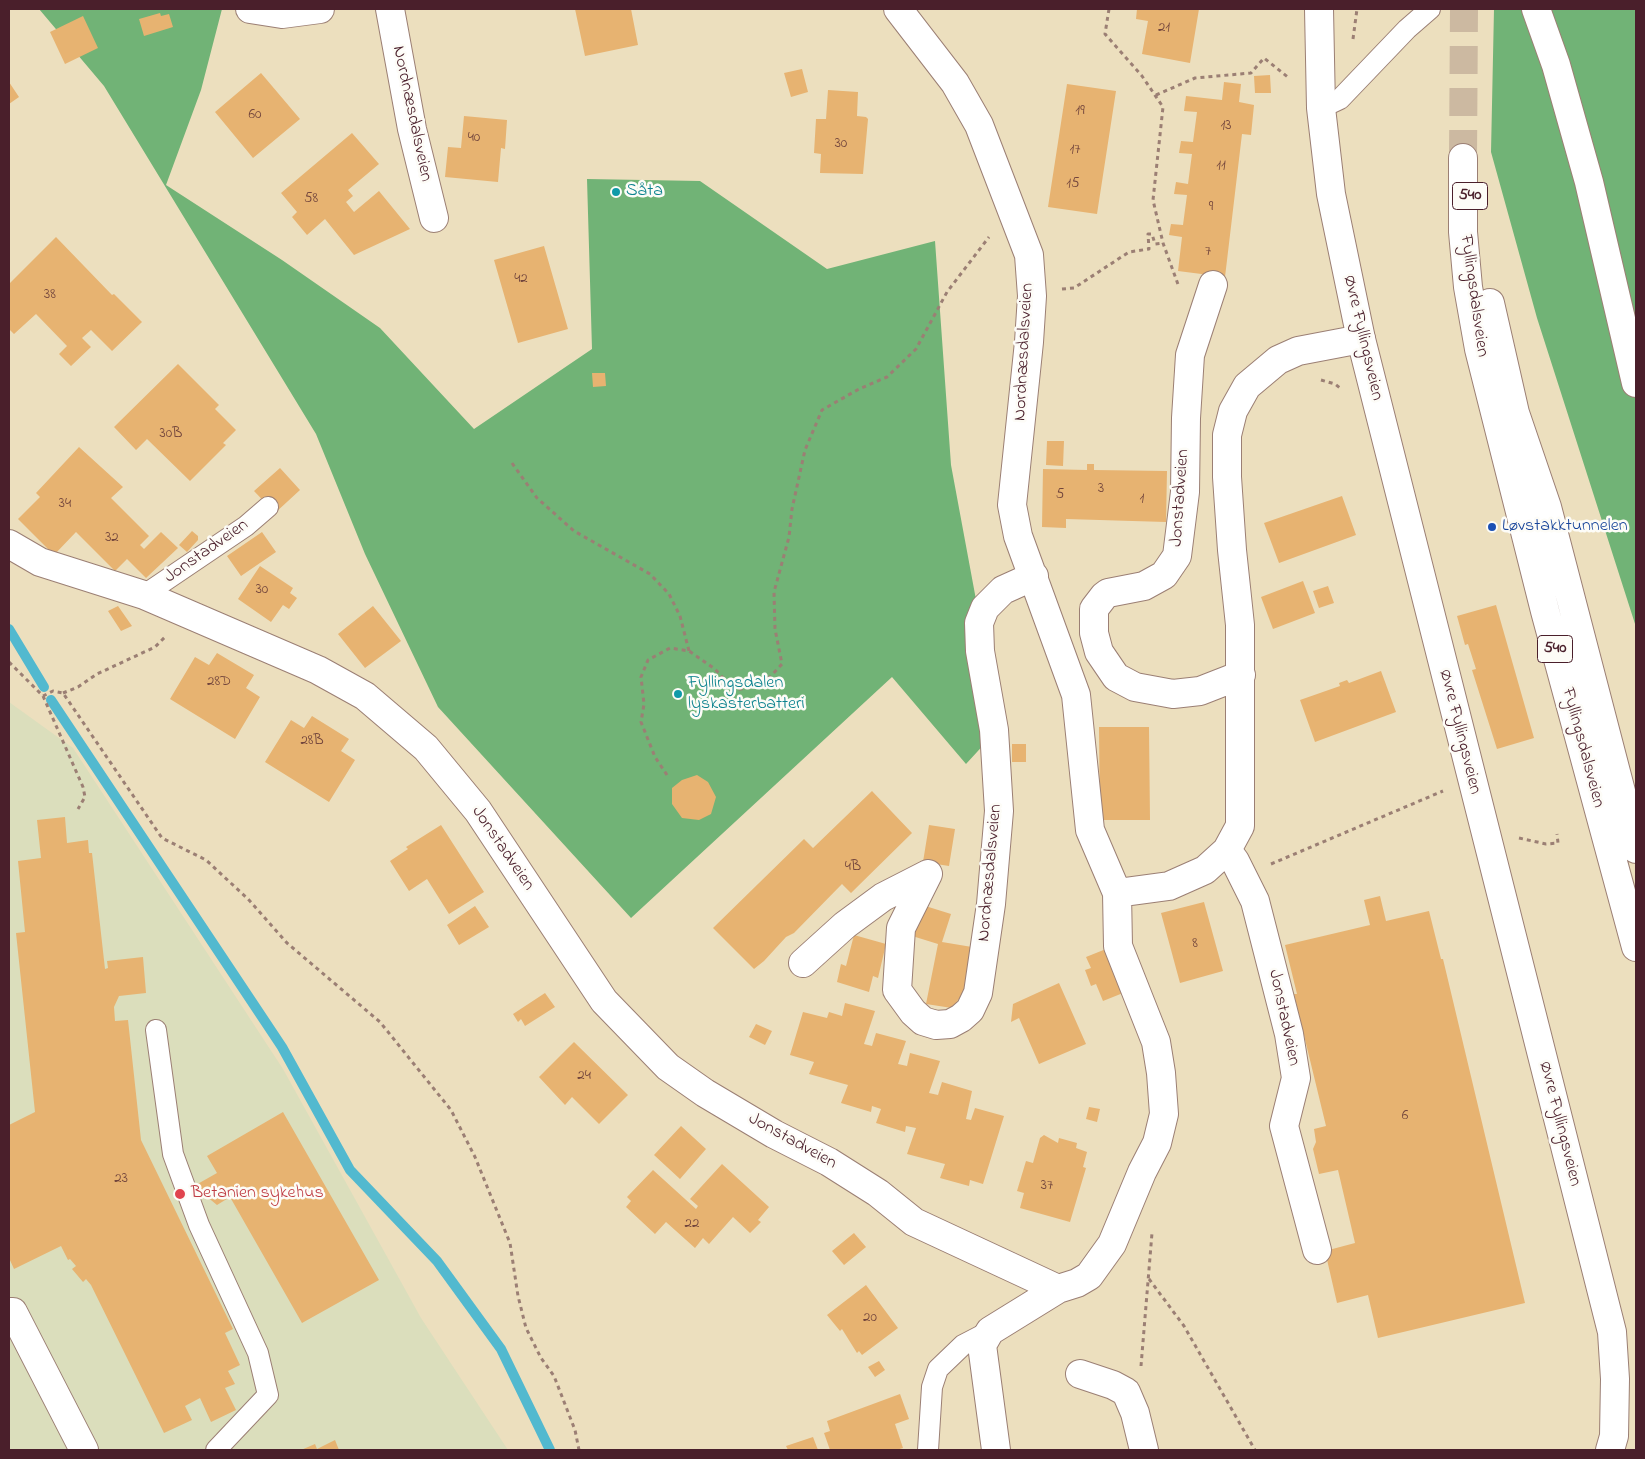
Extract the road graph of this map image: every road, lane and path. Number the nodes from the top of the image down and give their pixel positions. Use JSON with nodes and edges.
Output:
{"nodes":[{"id":1,"x":250,"y":9,"type":"edge"},
{"id":2,"x":320,"y":9,"type":"edge"},
{"id":3,"x":390,"y":9,"type":"edge"},
{"id":4,"x":898,"y":9,"type":"edge"},
{"id":5,"x":1109,"y":9,"type":"edge"},
{"id":6,"x":1319,"y":9,"type":"edge"},
{"id":7,"x":1430,"y":9,"type":"edge"},
{"id":8,"x":1536,"y":9,"type":"edge"},
{"id":9,"x":1291,"y":80,"type":"dead end"},
{"id":10,"x":1156,"y":95,"type":"junction"},
{"id":11,"x":1321,"y":108,"type":"junction"},
{"id":12,"x":1014,"y":216,"type":"junction"},
{"id":13,"x":434,"y":218,"type":"dead end"},
{"id":14,"x":1163,"y":243,"type":"junction"},
{"id":15,"x":1214,"y":284,"type":"dead end"},
{"id":16,"x":1031,"y":293,"type":"junction"},
{"id":17,"x":1199,"y":324,"type":"junction"},
{"id":18,"x":1361,"y":339,"type":"junction"},
{"id":19,"x":1313,"y":377,"type":"dead end"},
{"id":20,"x":1636,"y":383,"type":"edge"},
{"id":21,"x":1347,"y":393,"type":"dead end"},
{"id":22,"x":512,"y":463,"type":"dead end"},
{"id":23,"x":268,"y":507,"type":"dead end"},
{"id":24,"x":9,"y":544,"type":"edge"},
{"id":25,"x":1034,"y":576,"type":"junction"},
{"id":26,"x":144,"y":595,"type":"junction"},
{"id":27,"x":179,"y":610,"type":"junction"},
{"id":28,"x":689,"y":651,"type":"junction"},
{"id":29,"x":9,"y":662,"type":"edge"},
{"id":30,"x":1241,"y":675,"type":"junction"},
{"id":31,"x":63,"y":693,"type":"junction"},
{"id":32,"x":42,"y":696,"type":"junction"},
{"id":33,"x":667,"y":775,"type":"dead end"},
{"id":34,"x":1446,"y":790,"type":"dead end"},
{"id":35,"x":78,"y":809,"type":"dead end"},
{"id":36,"x":1557,"y":834,"type":"dead end"},
{"id":37,"x":1519,"y":838,"type":"dead end"},
{"id":38,"x":1636,"y":849,"type":"edge"},
{"id":39,"x":1227,"y":850,"type":"junction"},
{"id":40,"x":1243,"y":876,"type":"junction"},
{"id":41,"x":1117,"y":893,"type":"junction"},
{"id":42,"x":1636,"y":947,"type":"edge"},
{"id":43,"x":803,"y":963,"type":"dead end"},
{"id":44,"x":156,"y":1030,"type":"dead end"},
{"id":45,"x":1152,"y":1225,"type":"dead end"},
{"id":46,"x":1317,"y":1250,"type":"dead end"},
{"id":47,"x":1149,"y":1279,"type":"junction"},
{"id":48,"x":1058,"y":1289,"type":"junction"},
{"id":49,"x":10,"y":1309,"type":"edge"},
{"id":50,"x":990,"y":1331,"type":"junction"},
{"id":51,"x":1080,"y":1374,"type":"dead end"},
{"id":52,"x":1126,"y":1392,"type":"junction"},
{"id":53,"x":84,"y":1450,"type":"edge"},
{"id":54,"x":216,"y":1450,"type":"edge"},
{"id":55,"x":579,"y":1450,"type":"edge"},
{"id":56,"x":928,"y":1450,"type":"edge"},
{"id":57,"x":996,"y":1450,"type":"edge"},
{"id":58,"x":1144,"y":1450,"type":"edge"},
{"id":59,"x":1255,"y":1450,"type":"edge"},
{"id":60,"x":1610,"y":1450,"type":"edge"}],
"edges":[{"from":1,"to":2,"type":"street"},
{"from":3,"to":13,"type":"street","name":"Nordnæsdalsveien"},
{"from":4,"to":12,"type":"street","name":"Nordnæsdalsveien"},
{"from":5,"to":10,"type":"path"},
{"from":6,"to":11,"type":"street","name":"Øvre Fyllingsveien"},
{"from":7,"to":11,"type":"lane"},
{"from":8,"to":20,"type":"street"},
{"from":9,"to":10,"type":"path"},
{"from":10,"to":14,"type":"path"},
{"from":11,"to":18,"type":"street","name":"Øvre Fyllingsveien"},
{"from":12,"to":16,"type":"street","name":"Nordnæsdalsveien"},
{"from":12,"to":28,"type":"path"},
{"from":14,"to":16,"type":"path"},
{"from":14,"to":17,"type":"path"},
{"from":15,"to":17,"type":"street","name":"Jonstadveien"},
{"from":16,"to":25,"type":"street","name":"Nordnæsdalsveien"},
{"from":17,"to":30,"type":"street","name":"Jonstadveien"},
{"from":18,"to":30,"type":"street"},
{"from":18,"to":60,"type":"street","name":"Øvre Fyllingsveien"},
{"from":19,"to":21,"type":"path"},
{"from":22,"to":28,"type":"path"},
{"from":23,"to":26,"type":"lane","name":"Jonstadveien"},
{"from":24,"to":26,"type":"street","name":"Jonstadveien"},
{"from":25,"to":41,"type":"street","name":"Nordnæsdalsveien"},
{"from":25,"to":43,"type":"street","name":"Nordnæsdalsveien"},
{"from":26,"to":27,"type":"street","name":"Jonstadveien"},
{"from":27,"to":31,"type":"path"},
{"from":27,"to":48,"type":"street","name":"Jonstadveien"},
{"from":28,"to":33,"type":"path"},
{"from":29,"to":32,"type":"path"},
{"from":30,"to":39,"type":"street"},
{"from":31,"to":32,"type":"path"},
{"from":31,"to":55,"type":"path"},
{"from":32,"to":35,"type":"path"},
{"from":34,"to":40,"type":"path"},
{"from":36,"to":37,"type":"path"},
{"from":38,"to":42,"type":"street","name":"Fyllingsdalsveien","number":"540"},
{"from":39,"to":40,"type":"street","name":"Jonstadveien"},
{"from":39,"to":41,"type":"street"},
{"from":40,"to":46,"type":"street","name":"Jonstadveien"},
{"from":41,"to":48,"type":"street"},
{"from":44,"to":54,"type":"lane"},
{"from":45,"to":47,"type":"path"},
{"from":47,"to":52,"type":"path"},
{"from":47,"to":59,"type":"path"},
{"from":48,"to":50,"type":"street"},
{"from":49,"to":53,"type":"street"},
{"from":50,"to":56,"type":"lane"},
{"from":50,"to":57,"type":"street"},
{"from":51,"to":52,"type":"street"},
{"from":52,"to":58,"type":"street"}]}
